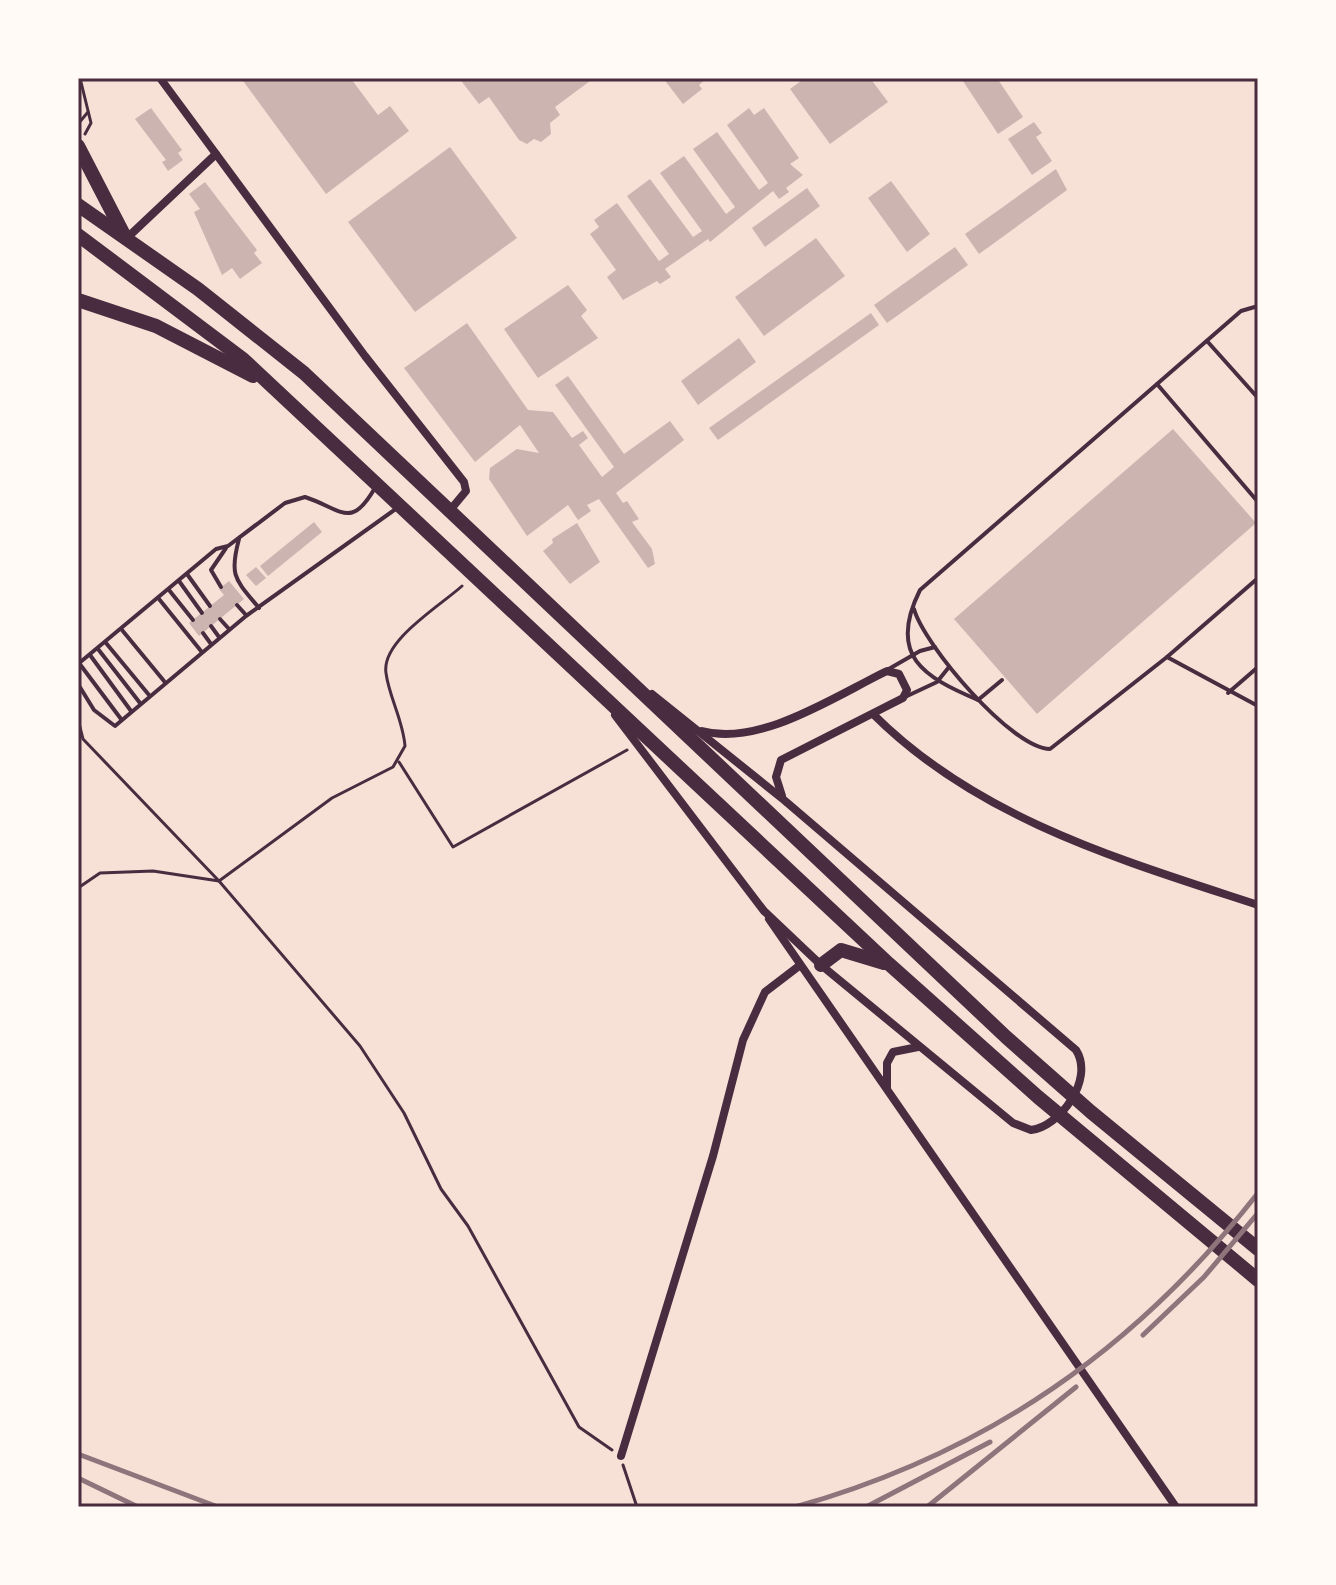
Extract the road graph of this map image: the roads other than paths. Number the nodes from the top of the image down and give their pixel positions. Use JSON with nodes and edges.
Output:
{"nodes":[{"id":1,"x":160,"y":78,"type":"edge"},
{"id":2,"x":82,"y":140,"type":"edge"},
{"id":3,"x":216,"y":154,"type":"junction"},
{"id":4,"x":78,"y":205,"type":"edge"},
{"id":5,"x":78,"y":235,"type":"edge"},
{"id":6,"x":125,"y":235,"type":"junction"},
{"id":7,"x":78,"y":300,"type":"edge"},
{"id":8,"x":1258,"y":306,"type":"edge"},
{"id":9,"x":1207,"y":341,"type":"junction"},
{"id":10,"x":1157,"y":384,"type":"junction"},
{"id":11,"x":271,"y":387,"type":"junction"},
{"id":12,"x":1258,"y":398,"type":"edge"},
{"id":13,"x":377,"y":483,"type":"junction"},
{"id":14,"x":1258,"y":502,"type":"edge"},
{"id":15,"x":401,"y":506,"type":"junction"},
{"id":16,"x":451,"y":509,"type":"junction"},
{"id":17,"x":240,"y":537,"type":"junction"},
{"id":18,"x":228,"y":546,"type":"junction"},
{"id":19,"x":187,"y":574,"type":"junction"},
{"id":20,"x":1258,"y":578,"type":"edge"},
{"id":21,"x":179,"y":581,"type":"junction"},
{"id":22,"x":221,"y":587,"type":"dead end"},
{"id":23,"x":169,"y":590,"type":"junction"},
{"id":24,"x":159,"y":599,"type":"junction"},
{"id":25,"x":237,"y":605,"type":"dead end"},
{"id":26,"x":210,"y":606,"type":"dead end"},
{"id":27,"x":914,"y":607,"type":"junction"},
{"id":28,"x":260,"y":609,"type":"junction"},
{"id":29,"x":202,"y":613,"type":"dead end"},
{"id":30,"x":246,"y":616,"type":"junction"},
{"id":31,"x":220,"y":619,"type":"dead end"},
{"id":32,"x":193,"y":620,"type":"dead end"},
{"id":33,"x":211,"y":626,"type":"dead end"},
{"id":34,"x":572,"y":627,"type":"junction"},
{"id":35,"x":122,"y":630,"type":"junction"},
{"id":36,"x":229,"y":630,"type":"junction"},
{"id":37,"x":203,"y":633,"type":"dead end"},
{"id":38,"x":220,"y":637,"type":"junction"},
{"id":39,"x":106,"y":643,"type":"junction"},
{"id":40,"x":211,"y":644,"type":"junction"},
{"id":41,"x":935,"y":647,"type":"junction"},
{"id":42,"x":98,"y":649,"type":"junction"},
{"id":43,"x":201,"y":651,"type":"junction"},
{"id":44,"x":90,"y":655,"type":"junction"},
{"id":45,"x":912,"y":655,"type":"junction"},
{"id":46,"x":1167,"y":657,"type":"junction"},
{"id":47,"x":79,"y":664,"type":"edge"},
{"id":48,"x":949,"y":667,"type":"junction"},
{"id":49,"x":1258,"y":667,"type":"edge"},
{"id":50,"x":887,"y":671,"type":"junction"},
{"id":51,"x":1002,"y":680,"type":"dead end"},
{"id":52,"x":164,"y":682,"type":"junction"},
{"id":53,"x":937,"y":682,"type":"junction"},
{"id":54,"x":78,"y":684,"type":"edge"},
{"id":55,"x":598,"y":692,"type":"junction"},
{"id":56,"x":1228,"y":693,"type":"junction"},
{"id":57,"x":149,"y":695,"type":"junction"},
{"id":58,"x":903,"y":698,"type":"junction"},
{"id":59,"x":978,"y":700,"type":"junction"},
{"id":60,"x":140,"y":703,"type":"junction"},
{"id":61,"x":1258,"y":706,"type":"edge"},
{"id":62,"x":131,"y":711,"type":"junction"},
{"id":63,"x":873,"y":714,"type":"junction"},
{"id":64,"x":122,"y":719,"type":"junction"},
{"id":65,"x":698,"y":730,"type":"junction"},
{"id":66,"x":784,"y":800,"type":"junction"},
{"id":67,"x":1258,"y":905,"type":"edge"},
{"id":68,"x":764,"y":911,"type":"junction"},
{"id":69,"x":889,"y":964,"type":"junction"},
{"id":70,"x":821,"y":965,"type":"junction"},
{"id":71,"x":799,"y":966,"type":"junction"},
{"id":72,"x":823,"y":994,"type":"junction"},
{"id":73,"x":919,"y":1046,"type":"junction"},
{"id":74,"x":887,"y":1088,"type":"junction"},
{"id":75,"x":1256,"y":1247,"type":"edge"},
{"id":76,"x":1258,"y":1280,"type":"edge"},
{"id":77,"x":621,"y":1456,"type":"road end"},
{"id":78,"x":1176,"y":1507,"type":"edge"}],
"edges":[{"from":1,"to":3,"type":"street"},
{"from":2,"to":6,"type":"highway"},
{"from":3,"to":6,"type":"street"},
{"from":3,"to":16,"type":"street"},
{"from":4,"to":6,"type":"highway"},
{"from":5,"to":11,"type":"highway"},
{"from":6,"to":16,"type":"highway"},
{"from":7,"to":11,"type":"highway"},
{"from":8,"to":9,"type":"lane"},
{"from":9,"to":10,"type":"lane"},
{"from":9,"to":12,"type":"lane"},
{"from":10,"to":14,"type":"lane"},
{"from":10,"to":27,"type":"lane"},
{"from":11,"to":13,"type":"highway"},
{"from":13,"to":15,"type":"highway"},
{"from":13,"to":17,"type":"lane"},
{"from":15,"to":28,"type":"lane"},
{"from":15,"to":55,"type":"highway"},
{"from":16,"to":34,"type":"highway"},
{"from":17,"to":18,"type":"lane"},
{"from":17,"to":28,"type":"lane"},
{"from":18,"to":19,"type":"lane"},
{"from":18,"to":22,"type":"lane"},
{"from":19,"to":21,"type":"lane"},
{"from":19,"to":26,"type":"lane"},
{"from":20,"to":46,"type":"lane"},
{"from":21,"to":23,"type":"lane"},
{"from":21,"to":29,"type":"lane"},
{"from":23,"to":24,"type":"lane"},
{"from":23,"to":32,"type":"lane"},
{"from":24,"to":35,"type":"lane"},
{"from":24,"to":43,"type":"lane"},
{"from":25,"to":30,"type":"lane"},
{"from":27,"to":41,"type":"lane"},
{"from":27,"to":45,"type":"lane"},
{"from":28,"to":30,"type":"lane"},
{"from":30,"to":36,"type":"lane"},
{"from":31,"to":36,"type":"lane"},
{"from":33,"to":38,"type":"lane"},
{"from":34,"to":65,"type":"street"},
{"from":34,"to":75,"type":"highway"},
{"from":35,"to":39,"type":"lane"},
{"from":35,"to":52,"type":"lane"},
{"from":36,"to":38,"type":"lane"},
{"from":37,"to":40,"type":"lane"},
{"from":38,"to":40,"type":"lane"},
{"from":39,"to":42,"type":"lane"},
{"from":39,"to":57,"type":"lane"},
{"from":40,"to":43,"type":"lane"},
{"from":41,"to":45,"type":"lane"},
{"from":41,"to":48,"type":"lane"},
{"from":42,"to":44,"type":"lane"},
{"from":42,"to":60,"type":"lane"},
{"from":43,"to":52,"type":"lane"},
{"from":44,"to":47,"type":"lane"},
{"from":44,"to":62,"type":"lane"},
{"from":45,"to":50,"type":"lane"},
{"from":45,"to":53,"type":"lane"},
{"from":46,"to":56,"type":"lane"},
{"from":46,"to":59,"type":"lane"},
{"from":47,"to":64,"type":"lane"},
{"from":48,"to":53,"type":"lane"},
{"from":48,"to":59,"type":"lane"},
{"from":49,"to":56,"type":"lane"},
{"from":50,"to":58,"type":"street"},
{"from":50,"to":65,"type":"street"},
{"from":51,"to":59,"type":"lane"},
{"from":52,"to":57,"type":"lane"},
{"from":53,"to":58,"type":"lane"},
{"from":53,"to":59,"type":"lane"},
{"from":54,"to":64,"type":"lane"},
{"from":55,"to":68,"type":"street"},
{"from":55,"to":69,"type":"highway"},
{"from":56,"to":61,"type":"lane"},
{"from":57,"to":60,"type":"lane"},
{"from":58,"to":63,"type":"street"},
{"from":60,"to":62,"type":"lane"},
{"from":62,"to":64,"type":"lane"},
{"from":63,"to":66,"type":"street"},
{"from":63,"to":67,"type":"street"},
{"from":65,"to":66,"type":"street"},
{"from":66,"to":73,"type":"street"},
{"from":68,"to":70,"type":"street"},
{"from":68,"to":71,"type":"street"},
{"from":69,"to":70,"type":"highway"},
{"from":69,"to":76,"type":"highway"},
{"from":70,"to":72,"type":"street"},
{"from":70,"to":73,"type":"street"},
{"from":71,"to":72,"type":"street"},
{"from":71,"to":77,"type":"street"},
{"from":72,"to":74,"type":"street"},
{"from":73,"to":74,"type":"street"},
{"from":74,"to":78,"type":"street"}]}
